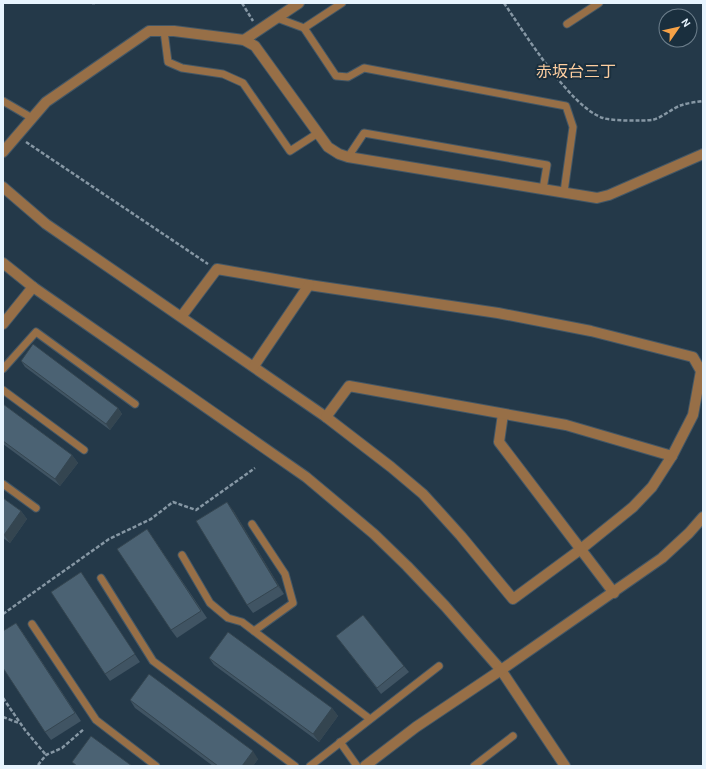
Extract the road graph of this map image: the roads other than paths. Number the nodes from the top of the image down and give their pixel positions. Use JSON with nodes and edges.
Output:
{"nodes":[{"id":1,"x":299,"y":3,"type":"edge"},
{"id":2,"x":342,"y":3,"type":"edge"},
{"id":3,"x":599,"y":3,"type":"edge"},
{"id":4,"x":277,"y":18,"type":"junction"},
{"id":5,"x":567,"y":24,"type":"dead end"},
{"id":6,"x":304,"y":28,"type":"junction"},
{"id":7,"x":164,"y":31,"type":"junction"},
{"id":8,"x":244,"y":40,"type":"junction"},
{"id":9,"x":3,"y":101,"type":"edge"},
{"id":10,"x":32,"y":118,"type":"junction"},
{"id":11,"x":318,"y":133,"type":"junction"},
{"id":12,"x":3,"y":152,"type":"edge"},
{"id":13,"x":703,"y":154,"type":"edge"},
{"id":14,"x":348,"y":157,"type":"junction"},
{"id":15,"x":3,"y":187,"type":"edge"},
{"id":16,"x":543,"y":189,"type":"junction"},
{"id":17,"x":564,"y":192,"type":"junction"},
{"id":18,"x":3,"y":263,"type":"edge"},
{"id":19,"x":309,"y":285,"type":"junction"},
{"id":20,"x":33,"y":287,"type":"junction"},
{"id":21,"x":182,"y":317,"type":"junction"},
{"id":22,"x":3,"y":324,"type":"edge"},
{"id":23,"x":254,"y":366,"type":"junction"},
{"id":24,"x":3,"y":369,"type":"edge"},
{"id":25,"x":3,"y":390,"type":"edge"},
{"id":26,"x":135,"y":404,"type":"dead end"},
{"id":27,"x":504,"y":414,"type":"junction"},
{"id":28,"x":326,"y":417,"type":"junction"},
{"id":29,"x":84,"y":450,"type":"dead end"},
{"id":30,"x":672,"y":456,"type":"junction"},
{"id":31,"x":3,"y":484,"type":"edge"},
{"id":32,"x":36,"y":508,"type":"dead end"},
{"id":33,"x":703,"y":517,"type":"edge"},
{"id":34,"x":252,"y":524,"type":"dead end"},
{"id":35,"x":581,"y":549,"type":"junction"},
{"id":36,"x":182,"y":555,"type":"dead end"},
{"id":37,"x":101,"y":578,"type":"dead end"},
{"id":38,"x":614,"y":592,"type":"junction"},
{"id":39,"x":32,"y":624,"type":"dead end"},
{"id":40,"x":254,"y":631,"type":"junction"},
{"id":41,"x":439,"y":666,"type":"dead end"},
{"id":42,"x":501,"y":670,"type":"junction"},
{"id":43,"x":370,"y":719,"type":"junction"},
{"id":44,"x":513,"y":736,"type":"dead end"},
{"id":45,"x":340,"y":742,"type":"junction"},
{"id":46,"x":156,"y":766,"type":"edge"},
{"id":47,"x":295,"y":766,"type":"edge"},
{"id":48,"x":310,"y":766,"type":"edge"},
{"id":49,"x":357,"y":766,"type":"edge"},
{"id":50,"x":365,"y":766,"type":"edge"},
{"id":51,"x":474,"y":766,"type":"edge"},
{"id":52,"x":564,"y":766,"type":"edge"}],
"edges":[{"from":1,"to":4,"type":"street"},
{"from":2,"to":6,"type":"lane"},
{"from":3,"to":5,"type":"lane"},
{"from":4,"to":6,"type":"lane"},
{"from":4,"to":8,"type":"street"},
{"from":6,"to":17,"type":"lane"},
{"from":7,"to":8,"type":"street"},
{"from":7,"to":10,"type":"street"},
{"from":7,"to":11,"type":"lane"},
{"from":8,"to":11,"type":"street"},
{"from":9,"to":10,"type":"lane"},
{"from":10,"to":12,"type":"street"},
{"from":11,"to":14,"type":"street"},
{"from":13,"to":17,"type":"street"},
{"from":14,"to":16,"type":"street"},
{"from":14,"to":16,"type":"lane"},
{"from":15,"to":21,"type":"street"},
{"from":16,"to":17,"type":"street"},
{"from":18,"to":20,"type":"street"},
{"from":19,"to":21,"type":"street"},
{"from":19,"to":23,"type":"street"},
{"from":19,"to":30,"type":"street"},
{"from":20,"to":22,"type":"street"},
{"from":20,"to":42,"type":"street"},
{"from":21,"to":23,"type":"street"},
{"from":23,"to":28,"type":"street"},
{"from":24,"to":26,"type":"lane"},
{"from":25,"to":29,"type":"lane"},
{"from":27,"to":28,"type":"street"},
{"from":27,"to":30,"type":"street"},
{"from":27,"to":35,"type":"street"},
{"from":28,"to":35,"type":"street"},
{"from":30,"to":35,"type":"street"},
{"from":31,"to":32,"type":"lane"},
{"from":33,"to":38,"type":"street"},
{"from":34,"to":40,"type":"lane"},
{"from":35,"to":38,"type":"street"},
{"from":36,"to":40,"type":"lane"},
{"from":37,"to":47,"type":"lane"},
{"from":38,"to":42,"type":"street"},
{"from":39,"to":46,"type":"lane"},
{"from":40,"to":43,"type":"lane"},
{"from":41,"to":43,"type":"lane"},
{"from":42,"to":50,"type":"street"},
{"from":42,"to":52,"type":"street"},
{"from":43,"to":45,"type":"lane"},
{"from":44,"to":51,"type":"lane"},
{"from":45,"to":48,"type":"lane"},
{"from":45,"to":49,"type":"lane"}]}
